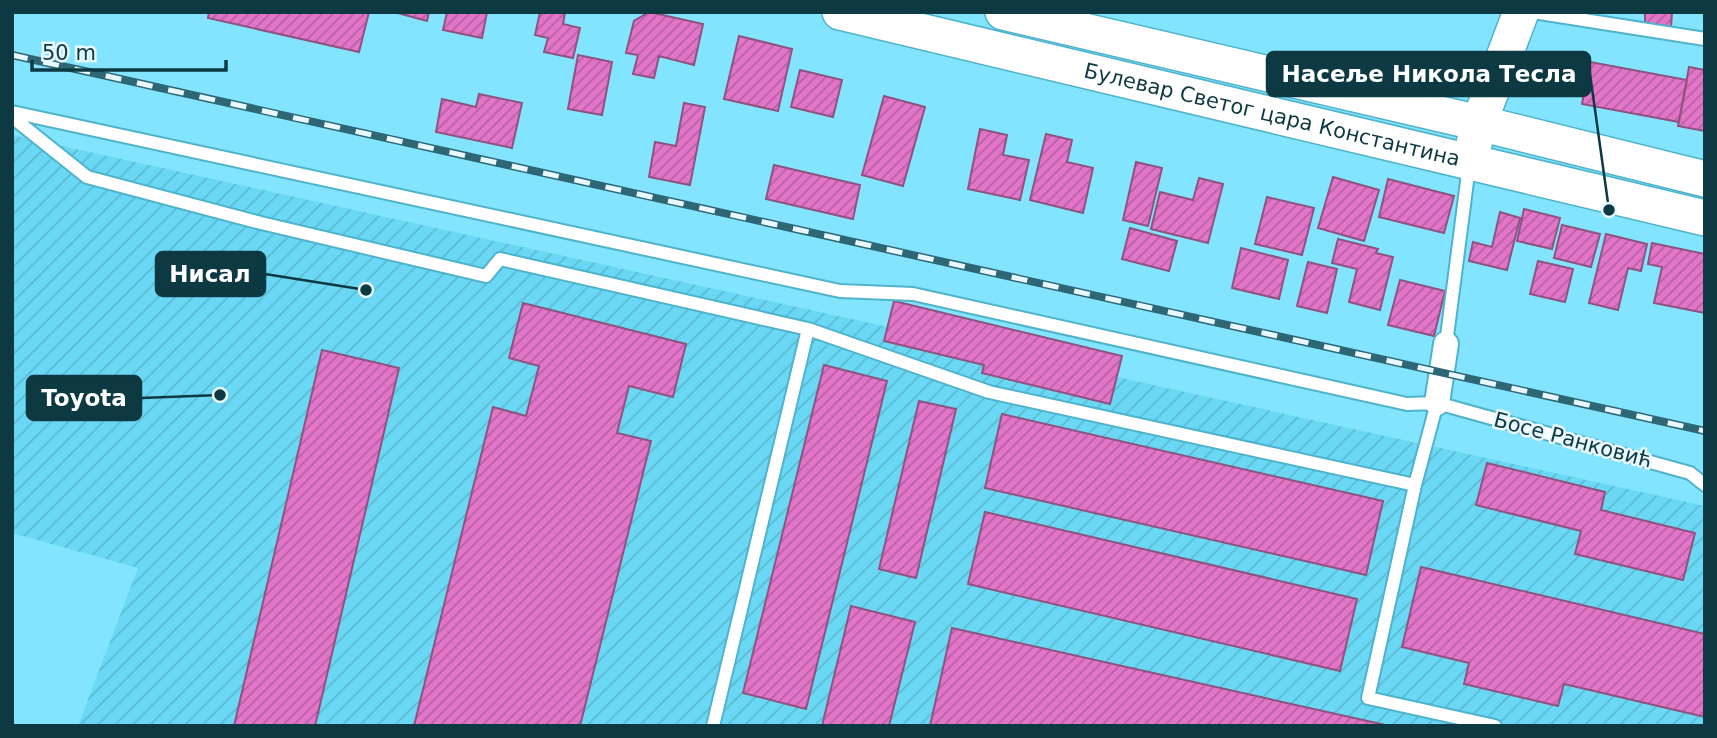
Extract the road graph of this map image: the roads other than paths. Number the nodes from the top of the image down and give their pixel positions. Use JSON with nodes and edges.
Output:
{"nodes":[{"id":1,"x":840,"y":12,"type":"edge"},
{"id":2,"x":1003,"y":12,"type":"edge"},
{"id":3,"x":1521,"y":12,"type":"edge"},
{"id":4,"x":1533,"y":12,"type":"edge"},
{"id":5,"x":1705,"y":39,"type":"edge"},
{"id":6,"x":12,"y":115,"type":"edge"},
{"id":7,"x":1479,"y":123,"type":"junction"},
{"id":8,"x":1469,"y":162,"type":"junction"},
{"id":9,"x":1705,"y":179,"type":"edge"},
{"id":10,"x":1705,"y":218,"type":"edge"},
{"id":11,"x":808,"y":329,"type":"junction"},
{"id":12,"x":1446,"y":344,"type":"joint"},
{"id":13,"x":1437,"y":403,"type":"junction"},
{"id":14,"x":1415,"y":485,"type":"junction"},
{"id":15,"x":1705,"y":485,"type":"edge"},
{"id":16,"x":713,"y":726,"type":"edge"},
{"id":17,"x":1495,"y":726,"type":"edge"}],
"edges":[{"from":1,"to":8,"type":"main road","name":"Булевар Светог цара Константина"},
{"from":2,"to":7,"type":"main road","name":"Булевар Светог цара Константина"},
{"from":3,"to":7,"type":"main road"},
{"from":4,"to":5,"type":"lane"},
{"from":6,"to":11,"type":"lane"},
{"from":6,"to":13,"type":"lane","name":"Босе Ранковић"},
{"from":7,"to":8,"type":"main road"},
{"from":7,"to":9,"type":"main road","name":"Булевар Светог цара Константина"},
{"from":8,"to":10,"type":"main road","name":"Булевар Светог цара Константина"},
{"from":8,"to":12,"type":"lane"},
{"from":11,"to":14,"type":"lane"},
{"from":11,"to":16,"type":"lane"},
{"from":12,"to":13,"type":"street"},
{"from":13,"to":14,"type":"lane"},
{"from":13,"to":15,"type":"lane","name":"Босе Ранковић"},
{"from":14,"to":17,"type":"lane"}]}
